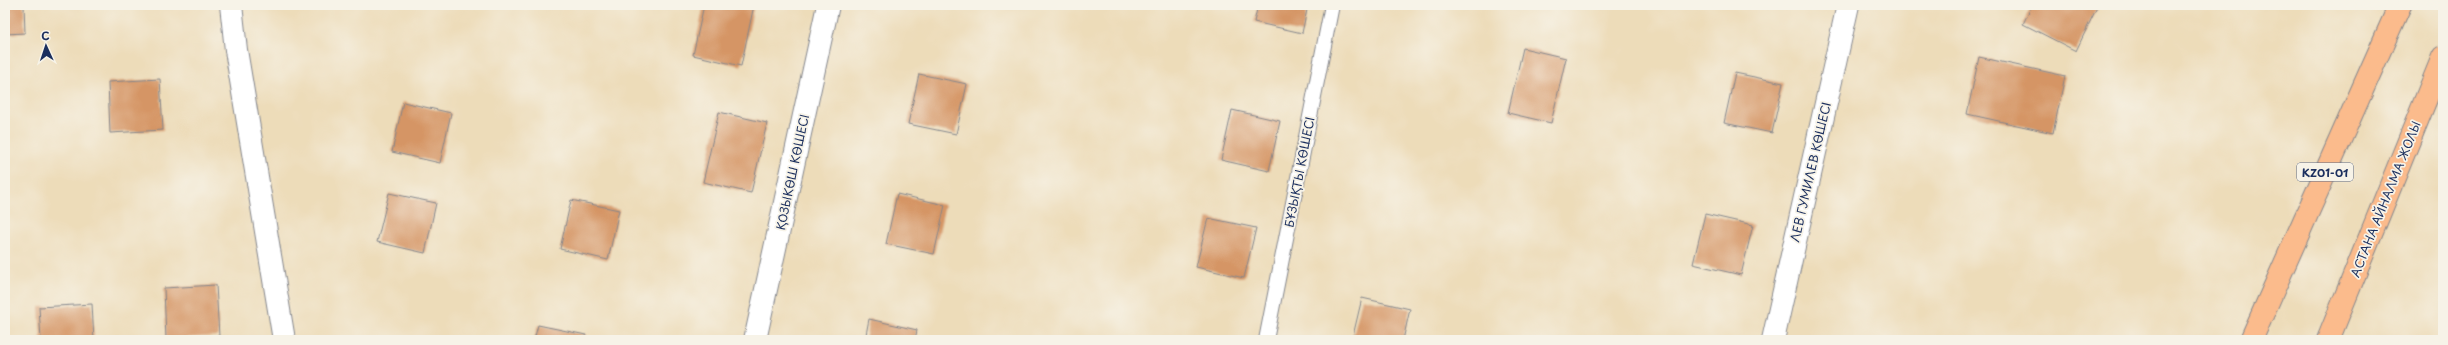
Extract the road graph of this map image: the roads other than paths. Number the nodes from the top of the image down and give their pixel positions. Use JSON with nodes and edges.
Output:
{"nodes":[{"id":1,"x":231,"y":5,"type":"edge"},
{"id":2,"x":828,"y":5,"type":"edge"},
{"id":3,"x":1332,"y":5,"type":"edge"},
{"id":4,"x":1848,"y":5,"type":"edge"},
{"id":5,"x":2400,"y":5,"type":"edge"},
{"id":6,"x":2443,"y":57,"type":"edge"},
{"id":7,"x":284,"y":340,"type":"edge"},
{"id":8,"x":755,"y":340,"type":"edge"},
{"id":9,"x":1266,"y":340,"type":"edge"},
{"id":10,"x":1773,"y":340,"type":"edge"},
{"id":11,"x":2251,"y":340,"type":"edge"},
{"id":12,"x":2328,"y":340,"type":"edge"}],
"edges":[{"from":1,"to":7,"type":"street"},
{"from":2,"to":8,"type":"street","name":"ҚОЗЫКӨШ КӨШЕСІ"},
{"from":3,"to":9,"type":"lane","name":"БҰЗЫҚТЫ КӨШЕСІ"},
{"from":4,"to":10,"type":"street","name":"ЛЕВ ГУМИЛЕВ КӨШЕСІ"},
{"from":5,"to":11,"type":"highway","number":"KZ01-01"},
{"from":6,"to":12,"type":"highway","name":"АСТАНА АЙНАЛМА ЖОЛЫ"}]}
